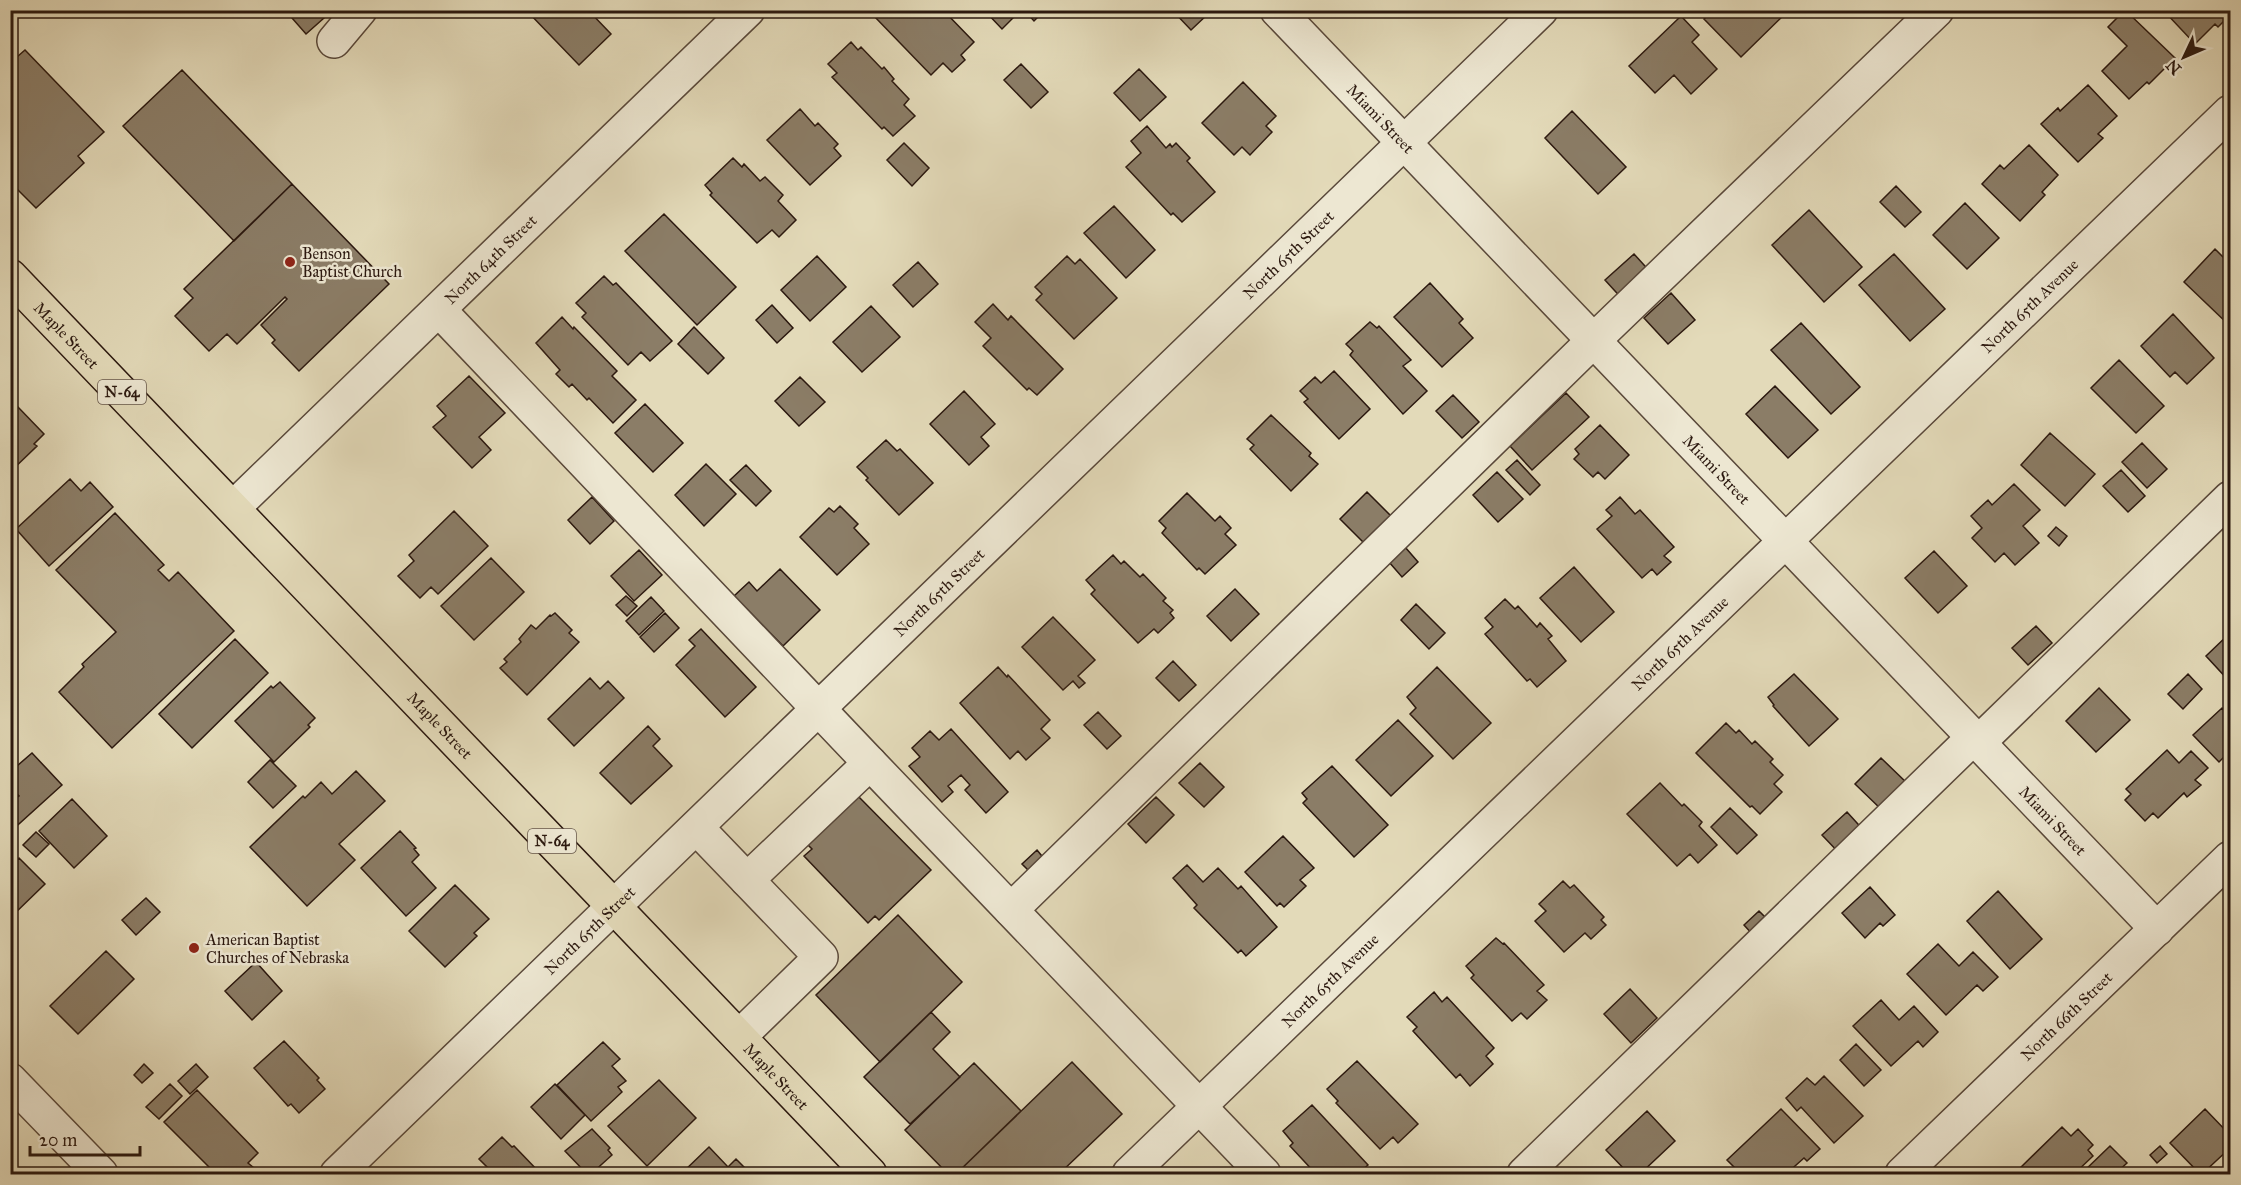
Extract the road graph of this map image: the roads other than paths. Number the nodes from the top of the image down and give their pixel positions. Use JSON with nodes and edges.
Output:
{"nodes":[{"id":1,"x":360,"y":10,"type":"edge"},
{"id":2,"x":748,"y":10,"type":"edge"},
{"id":3,"x":1277,"y":10,"type":"edge"},
{"id":4,"x":1541,"y":10,"type":"edge"},
{"id":5,"x":1937,"y":10,"type":"edge"},
{"id":6,"x":334,"y":41,"type":"dead end"},
{"id":7,"x":2230,"y":112,"type":"edge"},
{"id":8,"x":1403,"y":144,"type":"junction"},
{"id":9,"x":10,"y":276,"type":"edge"},
{"id":10,"x":439,"y":310,"type":"junction"},
{"id":11,"x":1593,"y":341,"type":"junction"},
{"id":12,"x":2230,"y":498,"type":"edge"},
{"id":13,"x":233,"y":508,"type":"junction"},
{"id":14,"x":1786,"y":542,"type":"junction"},
{"id":15,"x":819,"y":710,"type":"junction"},
{"id":16,"x":1976,"y":741,"type":"junction"},
{"id":17,"x":870,"y":763,"type":"junction"},
{"id":18,"x":697,"y":828,"type":"junction"},
{"id":19,"x":2230,"y":858,"type":"edge"},
{"id":20,"x":747,"y":880,"type":"junction"},
{"id":21,"x":615,"y":907,"type":"junction"},
{"id":22,"x":1011,"y":910,"type":"junction"},
{"id":23,"x":2157,"y":929,"type":"junction"},
{"id":24,"x":739,"y":1038,"type":"junction"},
{"id":25,"x":10,"y":1080,"type":"edge"},
{"id":26,"x":1199,"y":1106,"type":"junction"},
{"id":27,"x":101,"y":1174,"type":"edge"},
{"id":28,"x":336,"y":1174,"type":"edge"},
{"id":29,"x":870,"y":1174,"type":"edge"},
{"id":30,"x":1129,"y":1174,"type":"edge"},
{"id":31,"x":1264,"y":1174,"type":"edge"},
{"id":32,"x":1524,"y":1174,"type":"edge"},
{"id":33,"x":1903,"y":1174,"type":"edge"}],
"edges":[{"from":1,"to":6,"type":"street"},
{"from":2,"to":10,"type":"street","name":"North 64th Street"},
{"from":3,"to":8,"type":"street","name":"Miami Street"},
{"from":4,"to":8,"type":"street","name":"North 65th Street"},
{"from":5,"to":11,"type":"street"},
{"from":7,"to":14,"type":"street","name":"North 65th Avenue"},
{"from":8,"to":11,"type":"street","name":"Miami Street"},
{"from":8,"to":15,"type":"street","name":"North 65th Street"},
{"from":9,"to":13,"type":"main road","name":"Maple Street","number":"N-64"},
{"from":10,"to":13,"type":"street","name":"North 64th Street"},
{"from":10,"to":15,"type":"street"},
{"from":11,"to":14,"type":"street","name":"Miami Street"},
{"from":11,"to":22,"type":"street"},
{"from":12,"to":16,"type":"street"},
{"from":13,"to":21,"type":"main road","name":"Maple Street","number":"N-64"},
{"from":14,"to":16,"type":"street","name":"Miami Street"},
{"from":14,"to":26,"type":"street","name":"North 65th Avenue"},
{"from":15,"to":17,"type":"street"},
{"from":15,"to":18,"type":"street","name":"North 65th Street"},
{"from":16,"to":23,"type":"street","name":"Miami Street"},
{"from":16,"to":32,"type":"street"},
{"from":17,"to":20,"type":"street"},
{"from":17,"to":22,"type":"street"},
{"from":18,"to":20,"type":"street"},
{"from":18,"to":21,"type":"street","name":"North 65th Street"},
{"from":19,"to":23,"type":"street","name":"North 66th Street"},
{"from":20,"to":24,"type":"street"},
{"from":21,"to":24,"type":"main road","name":"Maple Street","number":"N-64"},
{"from":21,"to":28,"type":"street","name":"North 65th Street"},
{"from":22,"to":26,"type":"street"},
{"from":23,"to":33,"type":"street","name":"North 66th Street"},
{"from":24,"to":29,"type":"main road","name":"Maple Street","number":"N-64"},
{"from":25,"to":27,"type":"street"},
{"from":26,"to":30,"type":"street","name":"North 65th Avenue"},
{"from":26,"to":31,"type":"street"}]}
